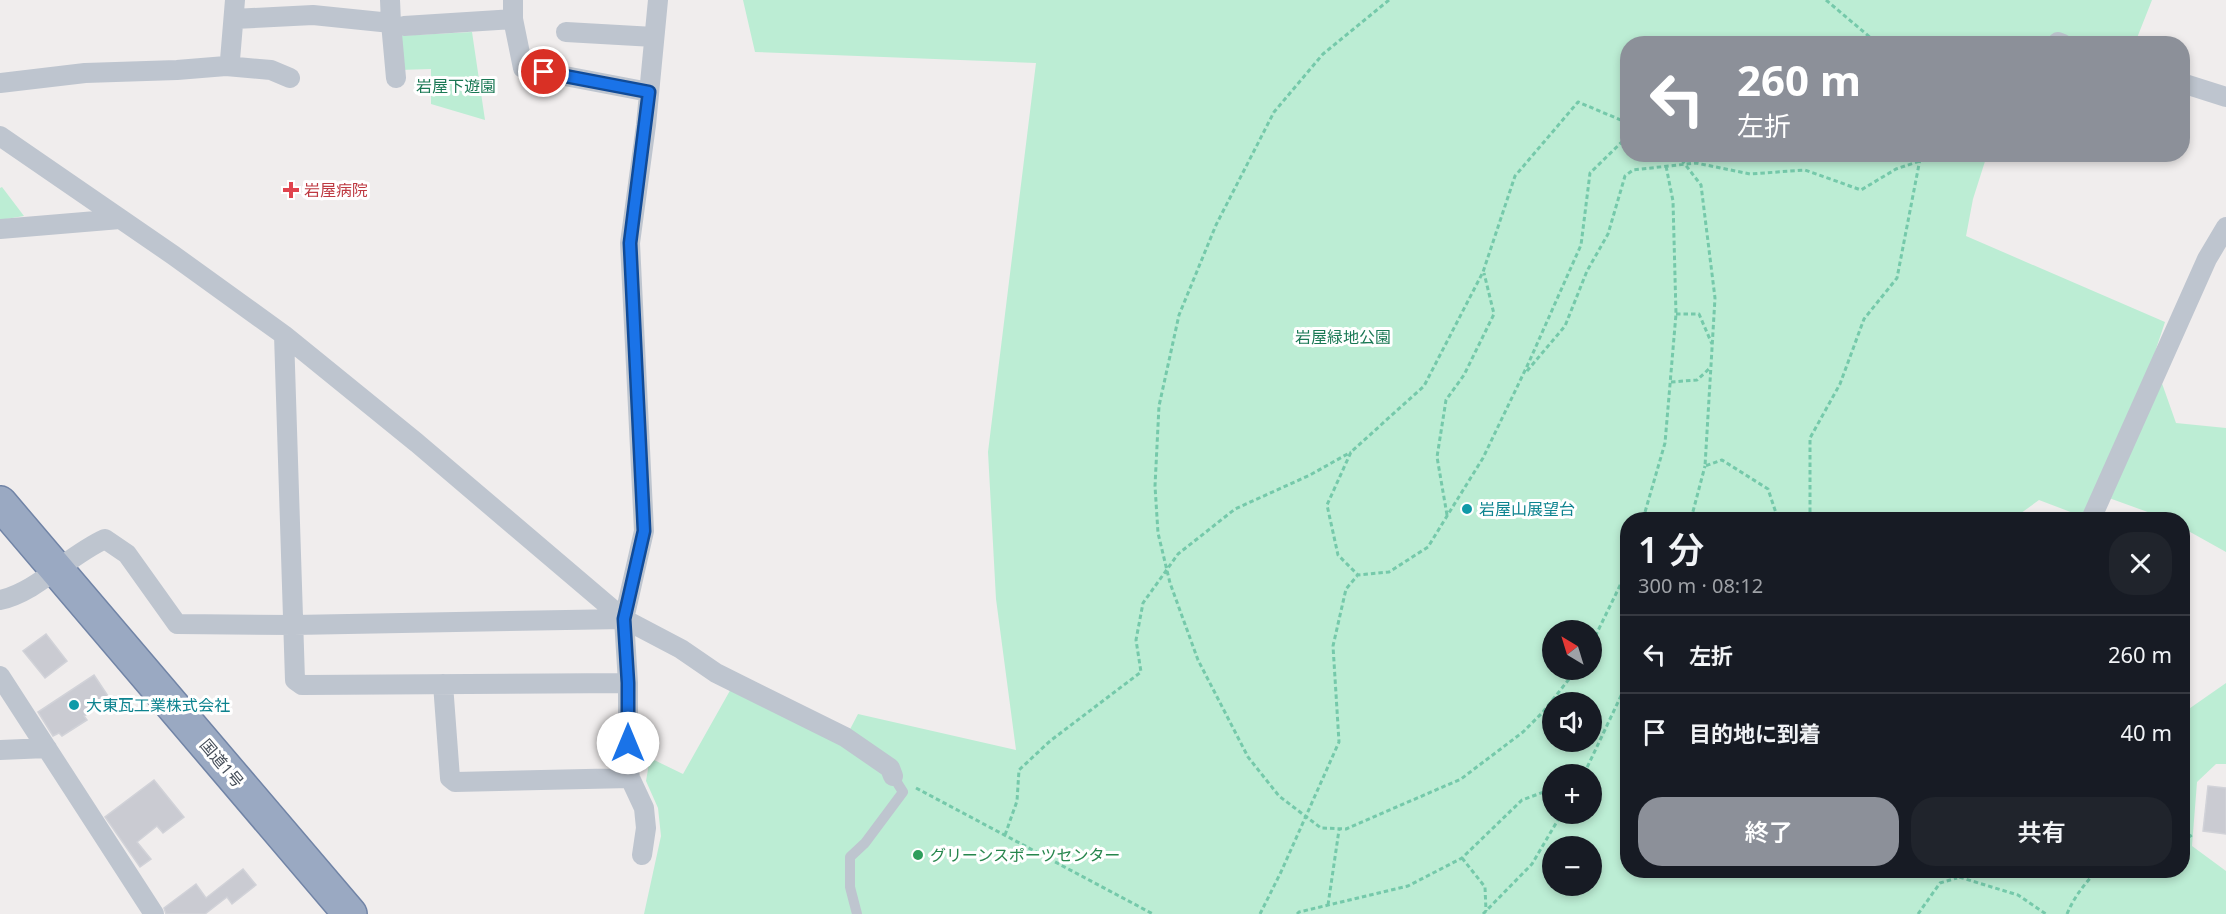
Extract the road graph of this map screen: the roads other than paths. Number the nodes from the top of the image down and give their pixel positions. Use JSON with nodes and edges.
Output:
{"nodes":[{"id":1,"x":390,"y":0,"type":"edge"},
{"id":2,"x":658,"y":0,"type":"edge"},
{"id":3,"x":235,"y":9,"type":"edge"},
{"id":4,"x":513,"y":10,"type":"edge"},
{"id":5,"x":398,"y":25,"type":"junction"},
{"id":6,"x":566,"y":32,"type":"dead end"},
{"id":7,"x":654,"y":38,"type":"junction"},
{"id":8,"x":226,"y":66,"type":"junction"},
{"id":9,"x":290,"y":78,"type":"dead end"},
{"id":10,"x":396,"y":78,"type":"dead end"},
{"id":11,"x":0,"y":83,"type":"edge"},
{"id":12,"x":2190,"y":86,"type":"edge"},
{"id":13,"x":649,"y":92,"type":"junction"},
{"id":14,"x":2226,"y":97,"type":"edge"},
{"id":15,"x":0,"y":136,"type":"edge"},
{"id":16,"x":120,"y":219,"type":"junction"},
{"id":17,"x":2226,"y":227,"type":"edge"},
{"id":18,"x":0,"y":229,"type":"edge"},
{"id":19,"x":284,"y":335,"type":"junction"},
{"id":20,"x":0,"y":503,"type":"edge"},
{"id":21,"x":2094,"y":512,"type":"edge"},
{"id":22,"x":0,"y":534,"type":"edge"},
{"id":23,"x":48,"y":574,"type":"junction"},
{"id":24,"x":0,"y":600,"type":"edge"},
{"id":25,"x":624,"y":619,"type":"junction"},
{"id":26,"x":294,"y":625,"type":"junction"},
{"id":27,"x":0,"y":676,"type":"edge"},
{"id":28,"x":628,"y":683,"type":"junction"},
{"id":29,"x":443,"y":684,"type":"junction"},
{"id":30,"x":47,"y":748,"type":"junction"},
{"id":31,"x":0,"y":750,"type":"edge"},
{"id":32,"x":893,"y":776,"type":"joint"},
{"id":33,"x":630,"y":778,"type":"junction"},
{"id":34,"x":642,"y":855,"type":"dead end"},
{"id":35,"x":154,"y":914,"type":"edge"},
{"id":36,"x":322,"y":914,"type":"edge"},
{"id":37,"x":350,"y":914,"type":"edge"},
{"id":38,"x":857,"y":914,"type":"edge"}],
"edges":[{"from":1,"to":5,"type":"street"},
{"from":2,"to":7,"type":"street"},
{"from":3,"to":5,"type":"street"},
{"from":3,"to":8,"type":"street"},
{"from":4,"to":5,"type":"street"},
{"from":4,"to":13,"type":"street"},
{"from":5,"to":10,"type":"street"},
{"from":6,"to":7,"type":"street"},
{"from":7,"to":13,"type":"street"},
{"from":8,"to":9,"type":"street"},
{"from":8,"to":11,"type":"street"},
{"from":12,"to":14,"type":"street"},
{"from":13,"to":25,"type":"street"},
{"from":15,"to":16,"type":"street"},
{"from":16,"to":18,"type":"street"},
{"from":16,"to":19,"type":"street"},
{"from":17,"to":21,"type":"street"},
{"from":19,"to":25,"type":"street"},
{"from":19,"to":26,"type":"street"},
{"from":20,"to":23,"type":"highway","name":"国道1号"},
{"from":22,"to":23,"type":"highway","name":"国道1号"},
{"from":23,"to":24,"type":"street"},
{"from":23,"to":26,"type":"street"},
{"from":23,"to":36,"type":"highway","name":"国道1号"},
{"from":23,"to":37,"type":"highway","name":"国道1号"},
{"from":25,"to":26,"type":"street"},
{"from":25,"to":28,"type":"street"},
{"from":25,"to":32,"type":"street"},
{"from":26,"to":29,"type":"street"},
{"from":27,"to":30,"type":"street"},
{"from":28,"to":29,"type":"street"},
{"from":28,"to":33,"type":"street"},
{"from":29,"to":33,"type":"street"},
{"from":30,"to":31,"type":"street"},
{"from":30,"to":35,"type":"street"},
{"from":32,"to":38,"type":"lane"},
{"from":33,"to":34,"type":"street"}]}
